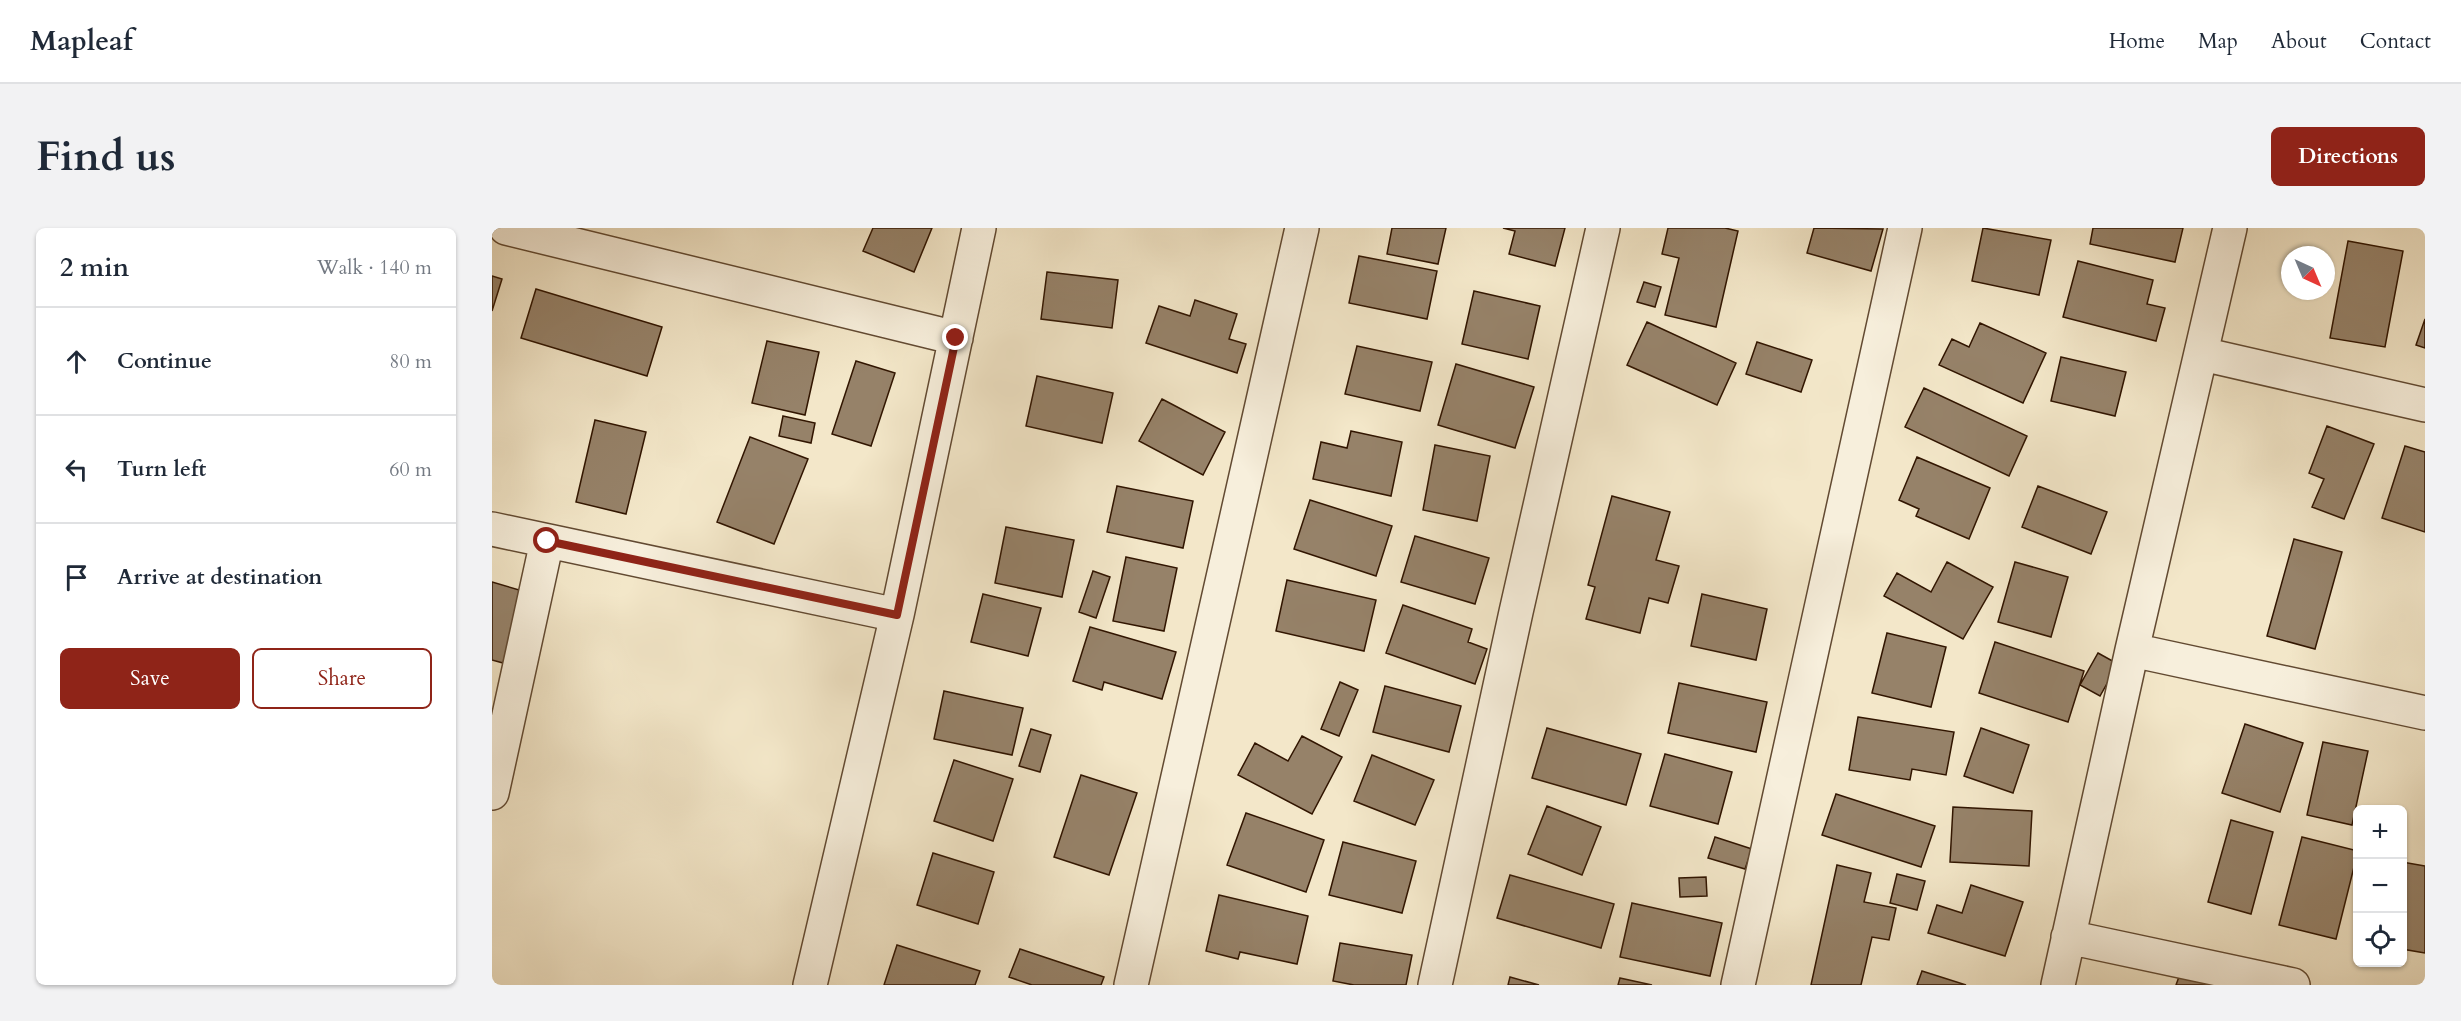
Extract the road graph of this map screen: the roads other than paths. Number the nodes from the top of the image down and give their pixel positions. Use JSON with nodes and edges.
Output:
{"nodes":[{"id":1,"x":506,"y":228,"type":"edge"},
{"id":2,"x":979,"y":228,"type":"edge"},
{"id":3,"x":1302,"y":228,"type":"edge"},
{"id":4,"x":1603,"y":228,"type":"edge"},
{"id":5,"x":1905,"y":228,"type":"edge"},
{"id":6,"x":2230,"y":228,"type":"edge"},
{"id":7,"x":956,"y":338,"type":"junction"},
{"id":8,"x":2202,"y":354,"type":"junction"},
{"id":9,"x":2425,"y":405,"type":"edge"},
{"id":10,"x":492,"y":529,"type":"edge"},
{"id":11,"x":547,"y":541,"type":"junction"},
{"id":12,"x":897,"y":615,"type":"junction"},
{"id":13,"x":2132,"y":650,"type":"junction"},
{"id":14,"x":2425,"y":713,"type":"edge"},
{"id":15,"x":492,"y":793,"type":"edge"},
{"id":16,"x":2068,"y":938,"type":"junction"},
{"id":17,"x":810,"y":985,"type":"edge"},
{"id":18,"x":1131,"y":985,"type":"edge"},
{"id":19,"x":1435,"y":985,"type":"edge"},
{"id":20,"x":1738,"y":985,"type":"edge"},
{"id":21,"x":2058,"y":985,"type":"edge"},
{"id":22,"x":2293,"y":985,"type":"edge"}],
"edges":[{"from":1,"to":7,"type":"street"},
{"from":2,"to":7,"type":"street"},
{"from":3,"to":18,"type":"street"},
{"from":4,"to":19,"type":"street"},
{"from":5,"to":20,"type":"street"},
{"from":6,"to":8,"type":"street"},
{"from":7,"to":12,"type":"street"},
{"from":8,"to":9,"type":"street"},
{"from":8,"to":13,"type":"street"},
{"from":10,"to":11,"type":"street"},
{"from":11,"to":12,"type":"street"},
{"from":11,"to":15,"type":"street"},
{"from":12,"to":17,"type":"street"},
{"from":13,"to":14,"type":"street"},
{"from":13,"to":16,"type":"street"},
{"from":16,"to":21,"type":"street"},
{"from":16,"to":22,"type":"street"}]}
